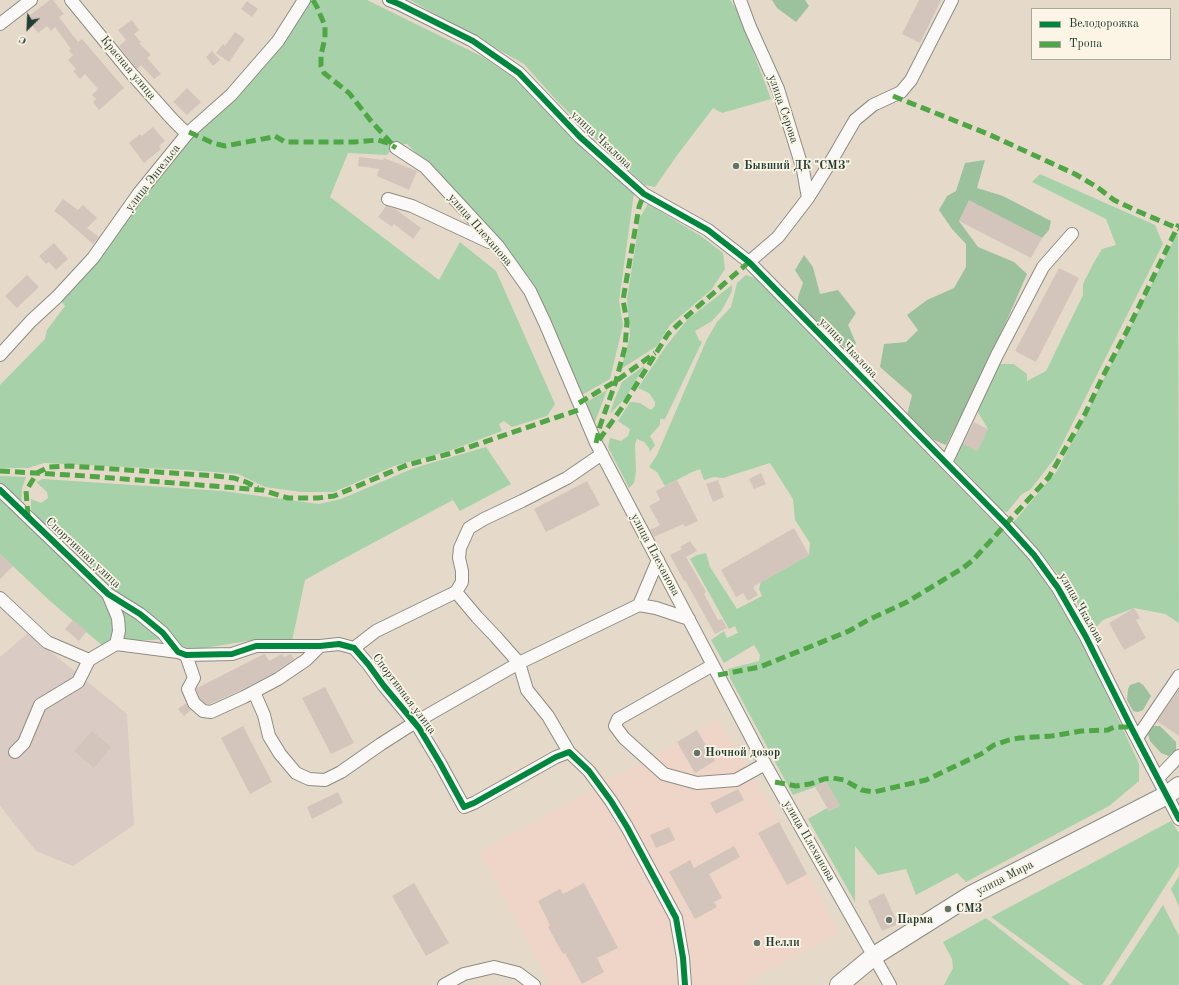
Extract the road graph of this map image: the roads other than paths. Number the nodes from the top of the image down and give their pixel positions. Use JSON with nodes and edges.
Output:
{"nodes":[{"id":1,"x":31,"y":0,"type":"edge"},
{"id":2,"x":71,"y":0,"type":"edge"},
{"id":3,"x":304,"y":0,"type":"edge"},
{"id":4,"x":389,"y":0,"type":"edge"},
{"id":5,"x":740,"y":0,"type":"edge"},
{"id":6,"x":952,"y":0,"type":"edge"},
{"id":7,"x":0,"y":24,"type":"edge"},
{"id":8,"x":187,"y":134,"type":"junction"},
{"id":9,"x":396,"y":148,"type":"dead end"},
{"id":10,"x":808,"y":198,"type":"junction"},
{"id":11,"x":388,"y":199,"type":"dead end"},
{"id":12,"x":1072,"y":234,"type":"dead end"},
{"id":13,"x":498,"y":246,"type":"junction"},
{"id":14,"x":750,"y":262,"type":"junction"},
{"id":15,"x":0,"y":355,"type":"edge"},
{"id":16,"x":602,"y":454,"type":"junction"},
{"id":17,"x":946,"y":463,"type":"junction"},
{"id":18,"x":0,"y":490,"type":"edge"},
{"id":19,"x":658,"y":560,"type":"junction"},
{"id":20,"x":456,"y":592,"type":"junction"},
{"id":21,"x":108,"y":594,"type":"junction"},
{"id":22,"x":0,"y":598,"type":"edge"},
{"id":23,"x":639,"y":605,"type":"junction"},
{"id":24,"x":689,"y":619,"type":"junction"},
{"id":25,"x":116,"y":644,"type":"junction"},
{"id":26,"x":320,"y":646,"type":"junction"},
{"id":27,"x":354,"y":648,"type":"junction"},
{"id":28,"x":182,"y":654,"type":"junction"},
{"id":29,"x":89,"y":660,"type":"junction"},
{"id":30,"x":519,"y":663,"type":"junction"},
{"id":31,"x":713,"y":665,"type":"junction"},
{"id":32,"x":1179,"y":676,"type":"edge"},
{"id":33,"x":254,"y":692,"type":"junction"},
{"id":34,"x":414,"y":723,"type":"junction"},
{"id":35,"x":1137,"y":738,"type":"junction"},
{"id":36,"x":15,"y":752,"type":"dead end"},
{"id":37,"x":569,"y":752,"type":"junction"},
{"id":38,"x":1179,"y":756,"type":"edge"},
{"id":39,"x":765,"y":764,"type":"junction"},
{"id":40,"x":1158,"y":778,"type":"junction"},
{"id":41,"x":1173,"y":791,"type":"edge"},
{"id":42,"x":1179,"y":818,"type":"edge"},
{"id":43,"x":874,"y":956,"type":"junction"},
{"id":44,"x":444,"y":985,"type":"edge"},
{"id":45,"x":534,"y":985,"type":"edge"},
{"id":46,"x":685,"y":985,"type":"edge"},
{"id":47,"x":839,"y":985,"type":"edge"},
{"id":48,"x":890,"y":985,"type":"edge"}],
"edges":[{"from":1,"to":7,"type":"street"},
{"from":2,"to":8,"type":"street","name":"Красная улица"},
{"from":3,"to":8,"type":"street","name":"улица Энгельса"},
{"from":4,"to":14,"type":"street","name":"улица Чкалова"},
{"from":5,"to":10,"type":"street","name":"улица Серова"},
{"from":6,"to":10,"type":"street"},
{"from":8,"to":15,"type":"street","name":"улица Энгельса"},
{"from":9,"to":13,"type":"street","name":"улица Плеханова"},
{"from":10,"to":14,"type":"street"},
{"from":11,"to":13,"type":"street"},
{"from":12,"to":17,"type":"street"},
{"from":13,"to":16,"type":"street","name":"улица Плеханова"},
{"from":14,"to":17,"type":"street","name":"улица Чкалова"},
{"from":16,"to":19,"type":"street","name":"улица Плеханова"},
{"from":16,"to":20,"type":"street"},
{"from":17,"to":35,"type":"street","name":"улица Чкалова"},
{"from":18,"to":21,"type":"street","name":"Спортивная улица"},
{"from":19,"to":23,"type":"street"},
{"from":19,"to":24,"type":"street","name":"улица Плеханова"},
{"from":20,"to":27,"type":"street"},
{"from":20,"to":30,"type":"street"},
{"from":21,"to":25,"type":"street"},
{"from":21,"to":28,"type":"street","name":"Спортивная улица"},
{"from":22,"to":29,"type":"street"},
{"from":23,"to":24,"type":"street"},
{"from":23,"to":30,"type":"street"},
{"from":24,"to":31,"type":"street","name":"улица Плеханова"},
{"from":25,"to":28,"type":"street"},
{"from":25,"to":29,"type":"street"},
{"from":26,"to":27,"type":"street"},
{"from":26,"to":28,"type":"street"},
{"from":26,"to":33,"type":"street"},
{"from":27,"to":34,"type":"street","name":"Спортивная улица"},
{"from":28,"to":33,"type":"street","name":"Спортивная улица"},
{"from":29,"to":36,"type":"street"},
{"from":30,"to":34,"type":"street"},
{"from":30,"to":37,"type":"street"},
{"from":31,"to":39,"type":"street","name":"улица Плеханова"},
{"from":31,"to":39,"type":"street"},
{"from":32,"to":35,"type":"street"},
{"from":33,"to":34,"type":"street"},
{"from":34,"to":37,"type":"street","name":"Спортивная улица"},
{"from":35,"to":40,"type":"street","name":"улица Чкалова"},
{"from":37,"to":46,"type":"street"},
{"from":38,"to":40,"type":"street"},
{"from":39,"to":43,"type":"street","name":"улица Плеханова"},
{"from":40,"to":41,"type":"street","name":"улица Чкалова"},
{"from":41,"to":42,"type":"street","name":"улица Чкалова"},
{"from":41,"to":43,"type":"highway","name":"улица Мира"},
{"from":43,"to":47,"type":"highway","name":"улица Мира"},
{"from":43,"to":48,"type":"street","name":"улица Плеханова"},
{"from":44,"to":45,"type":"street"}]}
